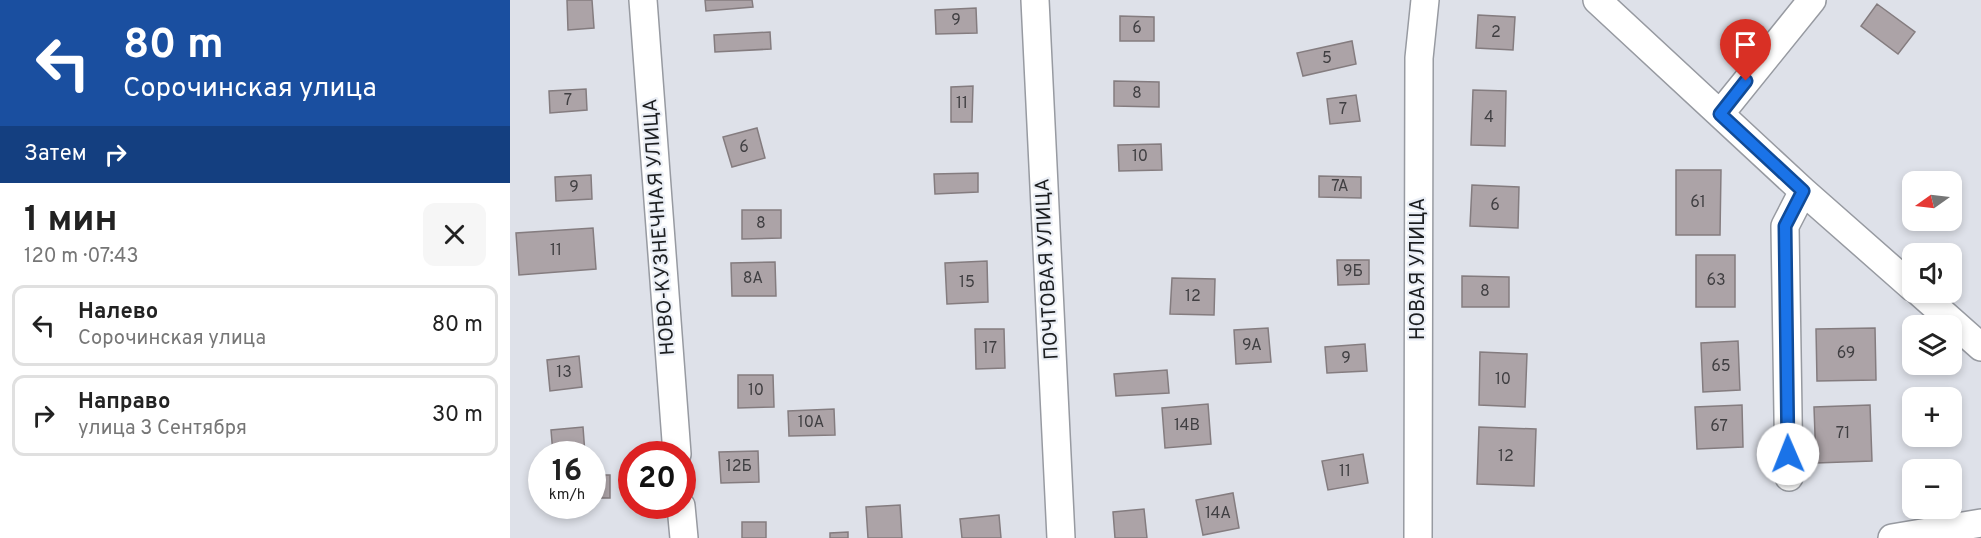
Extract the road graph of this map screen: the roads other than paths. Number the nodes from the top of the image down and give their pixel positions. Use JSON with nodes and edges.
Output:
{"nodes":[{"id":1,"x":643,"y":0,"type":"edge"},
{"id":2,"x":1035,"y":0,"type":"edge"},
{"id":3,"x":1425,"y":0,"type":"edge"},
{"id":4,"x":1597,"y":0,"type":"edge"},
{"id":5,"x":1812,"y":0,"type":"edge"},
{"id":6,"x":1720,"y":114,"type":"junction"},
{"id":7,"x":1803,"y":191,"type":"junction"},
{"id":8,"x":1902,"y":278,"type":"edge"},
{"id":9,"x":1931,"y":303,"type":"edge"},
{"id":10,"x":1981,"y":347,"type":"edge"},
{"id":11,"x":676,"y":441,"type":"edge"},
{"id":12,"x":1789,"y":477,"type":"dead end"},
{"id":13,"x":682,"y":519,"type":"edge"},
{"id":14,"x":1981,"y":523,"type":"edge"},
{"id":15,"x":684,"y":538,"type":"edge"},
{"id":16,"x":1061,"y":538,"type":"edge"},
{"id":17,"x":1418,"y":538,"type":"edge"},
{"id":18,"x":1892,"y":538,"type":"edge"}],
"edges":[{"from":1,"to":11,"type":"street","name":"НОВО-КУЗНЕЧНАЯ УЛИЦА"},
{"from":2,"to":16,"type":"street","name":"ПОЧТОВАЯ УЛИЦА"},
{"from":3,"to":17,"type":"street","name":"НОВАЯ УЛИЦА"},
{"from":4,"to":6,"type":"street"},
{"from":5,"to":6,"type":"street"},
{"from":6,"to":7,"type":"street"},
{"from":7,"to":8,"type":"street"},
{"from":7,"to":12,"type":"street"},
{"from":9,"to":10,"type":"street"},
{"from":13,"to":15,"type":"street"},
{"from":14,"to":18,"type":"street"}]}
